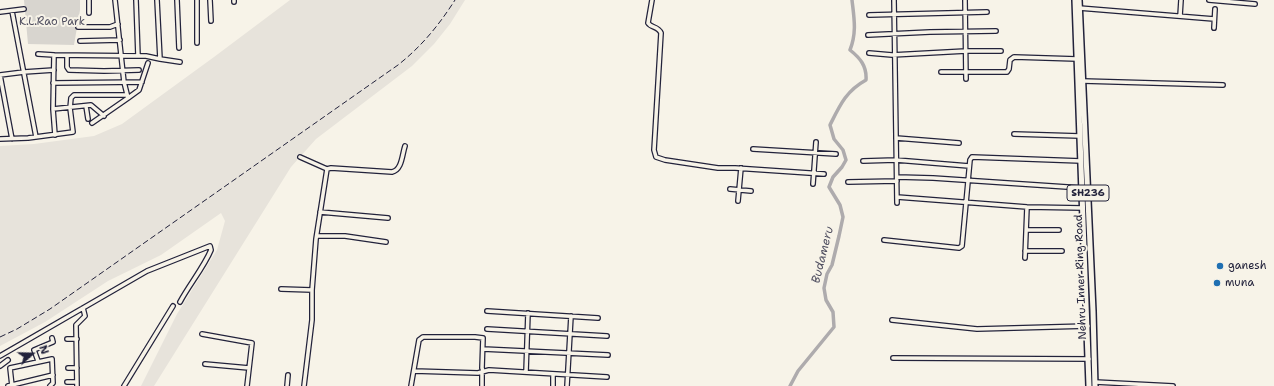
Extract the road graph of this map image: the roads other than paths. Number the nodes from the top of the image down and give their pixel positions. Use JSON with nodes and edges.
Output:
{"nodes":[{"id":1,"x":89,"y":0,"type":"edge"},
{"id":2,"x":115,"y":0,"type":"edge"},
{"id":3,"x":136,"y":0,"type":"edge"},
{"id":4,"x":157,"y":0,"type":"edge"},
{"id":5,"x":177,"y":0,"type":"edge"},
{"id":6,"x":197,"y":0,"type":"edge"},
{"id":7,"x":210,"y":0,"type":"edge"},
{"id":8,"x":652,"y":0,"type":"edge"},
{"id":9,"x":894,"y":0,"type":"edge"},
{"id":10,"x":965,"y":0,"type":"edge"},
{"id":11,"x":1075,"y":0,"type":"edge"},
{"id":12,"x":1079,"y":0,"type":"edge"},
{"id":13,"x":1181,"y":0,"type":"edge"},
{"id":14,"x":1209,"y":0,"type":"edge"},
{"id":15,"x":1255,"y":4,"type":"dead end"},
{"id":16,"x":1079,"y":8,"type":"junction"},
{"id":17,"x":24,"y":9,"type":"dead end"},
{"id":18,"x":1215,"y":9,"type":"dead end"},
{"id":19,"x":12,"y":11,"type":"junction"},
{"id":20,"x":0,"y":12,"type":"edge"},
{"id":21,"x":965,"y":12,"type":"junction"},
{"id":22,"x":987,"y":12,"type":"dead end"},
{"id":23,"x":89,"y":13,"type":"dead end"},
{"id":24,"x":894,"y":14,"type":"junction"},
{"id":25,"x":869,"y":15,"type":"dead end"},
{"id":26,"x":1180,"y":16,"type":"junction"},
{"id":27,"x":1214,"y":19,"type":"junction"},
{"id":28,"x":210,"y":21,"type":"dead end"},
{"id":29,"x":118,"y":24,"type":"junction"},
{"id":30,"x":78,"y":27,"type":"dead end"},
{"id":31,"x":1214,"y":28,"type":"dead end"},
{"id":32,"x":965,"y":31,"type":"junction"},
{"id":33,"x":996,"y":31,"type":"dead end"},
{"id":34,"x":894,"y":34,"type":"junction"},
{"id":35,"x":868,"y":35,"type":"dead end"},
{"id":36,"x":120,"y":40,"type":"junction"},
{"id":37,"x":80,"y":41,"type":"dead end"},
{"id":38,"x":197,"y":43,"type":"dead end"},
{"id":39,"x":179,"y":48,"type":"dead end"},
{"id":40,"x":966,"y":51,"type":"junction"},
{"id":41,"x":1001,"y":51,"type":"dead end"},
{"id":42,"x":869,"y":53,"type":"dead end"},
{"id":43,"x":38,"y":54,"type":"dead end"},
{"id":44,"x":54,"y":55,"type":"junction"},
{"id":45,"x":894,"y":55,"type":"junction"},
{"id":46,"x":67,"y":56,"type":"junction"},
{"id":47,"x":138,"y":56,"type":"junction"},
{"id":48,"x":122,"y":57,"type":"junction"},
{"id":49,"x":160,"y":59,"type":"junction"},
{"id":50,"x":1077,"y":59,"type":"junction"},
{"id":51,"x":180,"y":62,"type":"dead end"},
{"id":52,"x":148,"y":63,"type":"dead end"},
{"id":53,"x":54,"y":70,"type":"junction"},
{"id":54,"x":123,"y":70,"type":"junction"},
{"id":55,"x":139,"y":70,"type":"dead end"},
{"id":56,"x":24,"y":72,"type":"junction"},
{"id":57,"x":941,"y":72,"type":"dead end"},
{"id":58,"x":966,"y":72,"type":"junction"},
{"id":59,"x":0,"y":75,"type":"edge"},
{"id":60,"x":966,"y":79,"type":"dead end"},
{"id":61,"x":1083,"y":81,"type":"junction"},
{"id":62,"x":124,"y":82,"type":"junction"},
{"id":63,"x":142,"y":82,"type":"junction"},
{"id":64,"x":53,"y":84,"type":"junction"},
{"id":65,"x":1222,"y":85,"type":"dead end"},
{"id":66,"x":127,"y":96,"type":"junction"},
{"id":67,"x":5,"y":99,"type":"junction"},
{"id":68,"x":0,"y":100,"type":"edge"},
{"id":69,"x":86,"y":106,"type":"junction"},
{"id":70,"x":70,"y":108,"type":"junction"},
{"id":71,"x":53,"y":109,"type":"junction"},
{"id":72,"x":104,"y":116,"type":"junction"},
{"id":73,"x":88,"y":119,"type":"dead end"},
{"id":74,"x":92,"y":123,"type":"dead end"},
{"id":75,"x":1014,"y":134,"type":"dead end"},
{"id":76,"x":55,"y":135,"type":"junction"},
{"id":77,"x":1080,"y":136,"type":"junction"},
{"id":78,"x":36,"y":137,"type":"junction"},
{"id":79,"x":896,"y":138,"type":"junction"},
{"id":80,"x":0,"y":139,"type":"edge"},
{"id":81,"x":12,"y":139,"type":"junction"},
{"id":82,"x":816,"y":142,"type":"dead end"},
{"id":83,"x":960,"y":143,"type":"dead end"},
{"id":84,"x":405,"y":146,"type":"dead end"},
{"id":85,"x":753,"y":149,"type":"dead end"},
{"id":86,"x":815,"y":152,"type":"junction"},
{"id":87,"x":836,"y":154,"type":"dead end"},
{"id":88,"x":300,"y":157,"type":"dead end"},
{"id":89,"x":863,"y":160,"type":"dead end"},
{"id":90,"x":896,"y":160,"type":"junction"},
{"id":91,"x":1081,"y":161,"type":"junction"},
{"id":92,"x":969,"y":166,"type":"junction"},
{"id":93,"x":742,"y":168,"type":"junction"},
{"id":94,"x":327,"y":169,"type":"junction"},
{"id":95,"x":814,"y":174,"type":"junction"},
{"id":96,"x":824,"y":174,"type":"dead end"},
{"id":97,"x":897,"y":179,"type":"junction"},
{"id":98,"x":968,"y":181,"type":"junction"},
{"id":99,"x":848,"y":182,"type":"dead end"},
{"id":100,"x":813,"y":184,"type":"dead end"},
{"id":101,"x":1082,"y":188,"type":"junction"},
{"id":102,"x":730,"y":189,"type":"dead end"},
{"id":103,"x":739,"y":189,"type":"junction"},
{"id":104,"x":751,"y":191,"type":"dead end"},
{"id":105,"x":897,"y":197,"type":"junction"},
{"id":106,"x":738,"y":201,"type":"dead end"},
{"id":107,"x":966,"y":202,"type":"junction"},
{"id":108,"x":897,"y":203,"type":"dead end"},
{"id":109,"x":1027,"y":207,"type":"junction"},
{"id":110,"x":1085,"y":208,"type":"junction"},
{"id":111,"x":320,"y":212,"type":"junction"},
{"id":112,"x":388,"y":218,"type":"dead end"},
{"id":113,"x":1026,"y":230,"type":"junction"},
{"id":114,"x":1059,"y":230,"type":"dead end"},
{"id":115,"x":317,"y":236,"type":"junction"},
{"id":116,"x":884,"y":240,"type":"dead end"},
{"id":117,"x":386,"y":242,"type":"dead end"},
{"id":118,"x":1025,"y":251,"type":"junction"},
{"id":119,"x":1062,"y":251,"type":"dead end"},
{"id":120,"x":1025,"y":258,"type":"dead end"},
{"id":121,"x":282,"y":289,"type":"dead end"},
{"id":122,"x":312,"y":290,"type":"junction"},
{"id":123,"x":180,"y":302,"type":"dead end"},
{"id":124,"x":173,"y":306,"type":"dead end"},
{"id":125,"x":83,"y":308,"type":"junction"},
{"id":126,"x":487,"y":311,"type":"dead end"},
{"id":127,"x":528,"y":313,"type":"junction"},
{"id":128,"x":571,"y":316,"type":"junction"},
{"id":129,"x":598,"y":318,"type":"dead end"},
{"id":130,"x":892,"y":320,"type":"dead end"},
{"id":131,"x":1088,"y":326,"type":"junction"},
{"id":132,"x":487,"y":329,"type":"dead end"},
{"id":133,"x":527,"y":332,"type":"junction"},
{"id":134,"x":570,"y":333,"type":"junction"},
{"id":135,"x":202,"y":334,"type":"dead end"},
{"id":136,"x":607,"y":336,"type":"dead end"},
{"id":137,"x":52,"y":338,"type":"dead end"},
{"id":138,"x":67,"y":339,"type":"dead end"},
{"id":139,"x":77,"y":339,"type":"junction"},
{"id":140,"x":484,"y":349,"type":"junction"},
{"id":141,"x":527,"y":351,"type":"junction"},
{"id":142,"x":569,"y":354,"type":"junction"},
{"id":143,"x":608,"y":355,"type":"dead end"},
{"id":144,"x":0,"y":356,"type":"edge"},
{"id":145,"x":893,"y":358,"type":"dead end"},
{"id":146,"x":1089,"y":359,"type":"junction"},
{"id":147,"x":8,"y":360,"type":"dead end"},
{"id":148,"x":38,"y":361,"type":"junction"},
{"id":149,"x":205,"y":364,"type":"dead end"},
{"id":150,"x":0,"y":366,"type":"edge"},
{"id":151,"x":68,"y":368,"type":"dead end"},
{"id":152,"x":78,"y":368,"type":"junction"},
{"id":153,"x":249,"y":368,"type":"junction"},
{"id":154,"x":414,"y":371,"type":"junction"},
{"id":155,"x":483,"y":372,"type":"junction"},
{"id":156,"x":526,"y":372,"type":"junction"},
{"id":157,"x":553,"y":374,"type":"junction"},
{"id":158,"x":53,"y":375,"type":"junction"},
{"id":159,"x":288,"y":375,"type":"dead end"},
{"id":160,"x":568,"y":375,"type":"junction"},
{"id":161,"x":607,"y":377,"type":"dead end"},
{"id":162,"x":67,"y":382,"type":"dead end"},
{"id":163,"x":77,"y":384,"type":"edge"},
{"id":164,"x":1095,"y":384,"type":"edge"},
{"id":165,"x":11,"y":386,"type":"edge"},
{"id":166,"x":50,"y":386,"type":"edge"},
{"id":167,"x":124,"y":386,"type":"edge"},
{"id":168,"x":247,"y":386,"type":"edge"},
{"id":169,"x":287,"y":386,"type":"edge"},
{"id":170,"x":304,"y":386,"type":"edge"},
{"id":171,"x":411,"y":386,"type":"edge"},
{"id":172,"x":482,"y":386,"type":"edge"},
{"id":173,"x":553,"y":386,"type":"edge"},
{"id":174,"x":567,"y":386,"type":"edge"},
{"id":175,"x":1089,"y":386,"type":"edge"},
{"id":176,"x":1173,"y":386,"type":"edge"}],
"edges":[{"from":1,"to":23,"type":"street"},
{"from":2,"to":29,"type":"street"},
{"from":3,"to":47,"type":"street"},
{"from":4,"to":49,"type":"street"},
{"from":5,"to":39,"type":"street"},
{"from":6,"to":38,"type":"street"},
{"from":7,"to":28,"type":"street"},
{"from":8,"to":93,"type":"street"},
{"from":9,"to":24,"type":"street"},
{"from":10,"to":21,"type":"street"},
{"from":11,"to":50,"type":"main road","number":"SH236"},
{"from":12,"to":16,"type":"main road","name":"Nehru Inner Ring Road","number":"SH236"},
{"from":13,"to":26,"type":"street"},
{"from":14,"to":15,"type":"street"},
{"from":16,"to":26,"type":"street"},
{"from":16,"to":61,"type":"main road","name":"Nehru Inner Ring Road","number":"SH236"},
{"from":17,"to":19,"type":"street"},
{"from":18,"to":27,"type":"street"},
{"from":19,"to":20,"type":"street"},
{"from":19,"to":56,"type":"street"},
{"from":21,"to":22,"type":"street"},
{"from":21,"to":24,"type":"street"},
{"from":21,"to":32,"type":"street"},
{"from":24,"to":25,"type":"street"},
{"from":24,"to":34,"type":"street"},
{"from":26,"to":27,"type":"street"},
{"from":27,"to":31,"type":"street"},
{"from":29,"to":30,"type":"street"},
{"from":29,"to":36,"type":"street"},
{"from":32,"to":33,"type":"street"},
{"from":32,"to":34,"type":"street"},
{"from":32,"to":40,"type":"street"},
{"from":34,"to":35,"type":"street"},
{"from":34,"to":45,"type":"street"},
{"from":36,"to":37,"type":"street"},
{"from":36,"to":48,"type":"street"},
{"from":40,"to":41,"type":"street"},
{"from":40,"to":45,"type":"street"},
{"from":40,"to":58,"type":"street"},
{"from":42,"to":45,"type":"street"},
{"from":43,"to":44,"type":"street"},
{"from":44,"to":46,"type":"street"},
{"from":44,"to":53,"type":"street"},
{"from":45,"to":79,"type":"street"},
{"from":46,"to":48,"type":"street"},
{"from":46,"to":54,"type":"street"},
{"from":47,"to":48,"type":"street"},
{"from":47,"to":49,"type":"street"},
{"from":48,"to":54,"type":"street"},
{"from":49,"to":51,"type":"street"},
{"from":50,"to":58,"type":"street"},
{"from":50,"to":77,"type":"main road","number":"SH236"},
{"from":52,"to":63,"type":"street"},
{"from":53,"to":56,"type":"street"},
{"from":53,"to":64,"type":"street"},
{"from":54,"to":55,"type":"street"},
{"from":54,"to":62,"type":"street"},
{"from":56,"to":59,"type":"street"},
{"from":56,"to":78,"type":"street"},
{"from":57,"to":58,"type":"street"},
{"from":58,"to":60,"type":"street"},
{"from":59,"to":67,"type":"street"},
{"from":61,"to":65,"type":"street"},
{"from":61,"to":110,"type":"main road","name":"Nehru Inner Ring Road","number":"SH236"},
{"from":62,"to":63,"type":"street"},
{"from":62,"to":64,"type":"street"},
{"from":62,"to":66,"type":"street"},
{"from":63,"to":66,"type":"street"},
{"from":64,"to":71,"type":"street"},
{"from":66,"to":70,"type":"street"},
{"from":66,"to":72,"type":"street"},
{"from":67,"to":68,"type":"street"},
{"from":67,"to":81,"type":"street"},
{"from":69,"to":70,"type":"street"},
{"from":69,"to":72,"type":"street"},
{"from":69,"to":73,"type":"street"},
{"from":70,"to":71,"type":"street"},
{"from":70,"to":76,"type":"street"},
{"from":71,"to":76,"type":"street"},
{"from":72,"to":74,"type":"street"},
{"from":75,"to":77,"type":"street"},
{"from":76,"to":78,"type":"street"},
{"from":77,"to":91,"type":"main road","number":"SH236"},
{"from":78,"to":81,"type":"street"},
{"from":79,"to":83,"type":"street"},
{"from":79,"to":90,"type":"street"},
{"from":80,"to":81,"type":"street"},
{"from":82,"to":86,"type":"street"},
{"from":84,"to":94,"type":"street"},
{"from":85,"to":86,"type":"street"},
{"from":86,"to":87,"type":"street"},
{"from":86,"to":95,"type":"street"},
{"from":88,"to":94,"type":"street"},
{"from":89,"to":90,"type":"street"},
{"from":90,"to":92,"type":"street"},
{"from":90,"to":97,"type":"street"},
{"from":91,"to":92,"type":"street"},
{"from":91,"to":101,"type":"main road","number":"SH236"},
{"from":92,"to":98,"type":"street"},
{"from":93,"to":95,"type":"street"},
{"from":93,"to":103,"type":"street"},
{"from":94,"to":111,"type":"street"},
{"from":95,"to":96,"type":"street"},
{"from":95,"to":100,"type":"street"},
{"from":97,"to":98,"type":"street"},
{"from":97,"to":99,"type":"street"},
{"from":97,"to":105,"type":"street"},
{"from":98,"to":101,"type":"street"},
{"from":98,"to":107,"type":"street"},
{"from":101,"to":110,"type":"main road","number":"SH236"},
{"from":102,"to":103,"type":"street"},
{"from":103,"to":104,"type":"street"},
{"from":103,"to":106,"type":"street"},
{"from":105,"to":107,"type":"street"},
{"from":105,"to":108,"type":"street"},
{"from":107,"to":109,"type":"street"},
{"from":107,"to":116,"type":"street"},
{"from":109,"to":110,"type":"street"},
{"from":109,"to":113,"type":"street"},
{"from":110,"to":131,"type":"main road","number":"SH236"},
{"from":110,"to":164,"type":"main road","name":"Nehru Inner Ring Road","number":"SH236"},
{"from":111,"to":112,"type":"street"},
{"from":111,"to":115,"type":"street"},
{"from":113,"to":114,"type":"street"},
{"from":113,"to":118,"type":"street"},
{"from":115,"to":117,"type":"street"},
{"from":115,"to":122,"type":"street"},
{"from":118,"to":119,"type":"street"},
{"from":118,"to":120,"type":"street"},
{"from":121,"to":122,"type":"street"},
{"from":122,"to":170,"type":"street"},
{"from":123,"to":125,"type":"street"},
{"from":124,"to":167,"type":"street"},
{"from":125,"to":139,"type":"street"},
{"from":125,"to":144,"type":"street"},
{"from":126,"to":127,"type":"street"},
{"from":127,"to":128,"type":"street"},
{"from":127,"to":133,"type":"street"},
{"from":128,"to":129,"type":"street"},
{"from":128,"to":134,"type":"street"},
{"from":130,"to":131,"type":"street"},
{"from":131,"to":146,"type":"main road","number":"SH236"},
{"from":132,"to":133,"type":"street"},
{"from":133,"to":134,"type":"street"},
{"from":133,"to":141,"type":"street"},
{"from":134,"to":136,"type":"street"},
{"from":134,"to":142,"type":"street"},
{"from":135,"to":153,"type":"street"},
{"from":137,"to":148,"type":"street"},
{"from":138,"to":139,"type":"street"},
{"from":139,"to":152,"type":"street"},
{"from":140,"to":141,"type":"street"},
{"from":140,"to":154,"type":"street"},
{"from":140,"to":155,"type":"street"},
{"from":141,"to":142,"type":"street"},
{"from":141,"to":156,"type":"street"},
{"from":142,"to":143,"type":"street"},
{"from":142,"to":160,"type":"street"},
{"from":145,"to":146,"type":"street"},
{"from":146,"to":175,"type":"main road","number":"SH236"},
{"from":147,"to":150,"type":"street"},
{"from":148,"to":158,"type":"street"},
{"from":148,"to":165,"type":"street"},
{"from":149,"to":153,"type":"street"},
{"from":151,"to":152,"type":"street"},
{"from":152,"to":163,"type":"street"},
{"from":153,"to":168,"type":"street"},
{"from":154,"to":155,"type":"street"},
{"from":154,"to":171,"type":"street"},
{"from":155,"to":156,"type":"street"},
{"from":155,"to":172,"type":"street"},
{"from":156,"to":157,"type":"street"},
{"from":157,"to":160,"type":"street"},
{"from":157,"to":173,"type":"street"},
{"from":158,"to":165,"type":"street"},
{"from":158,"to":166,"type":"street"},
{"from":159,"to":169,"type":"street"},
{"from":160,"to":161,"type":"street"},
{"from":160,"to":174,"type":"street"},
{"from":162,"to":163,"type":"street"},
{"from":164,"to":176,"type":"street"}]}
